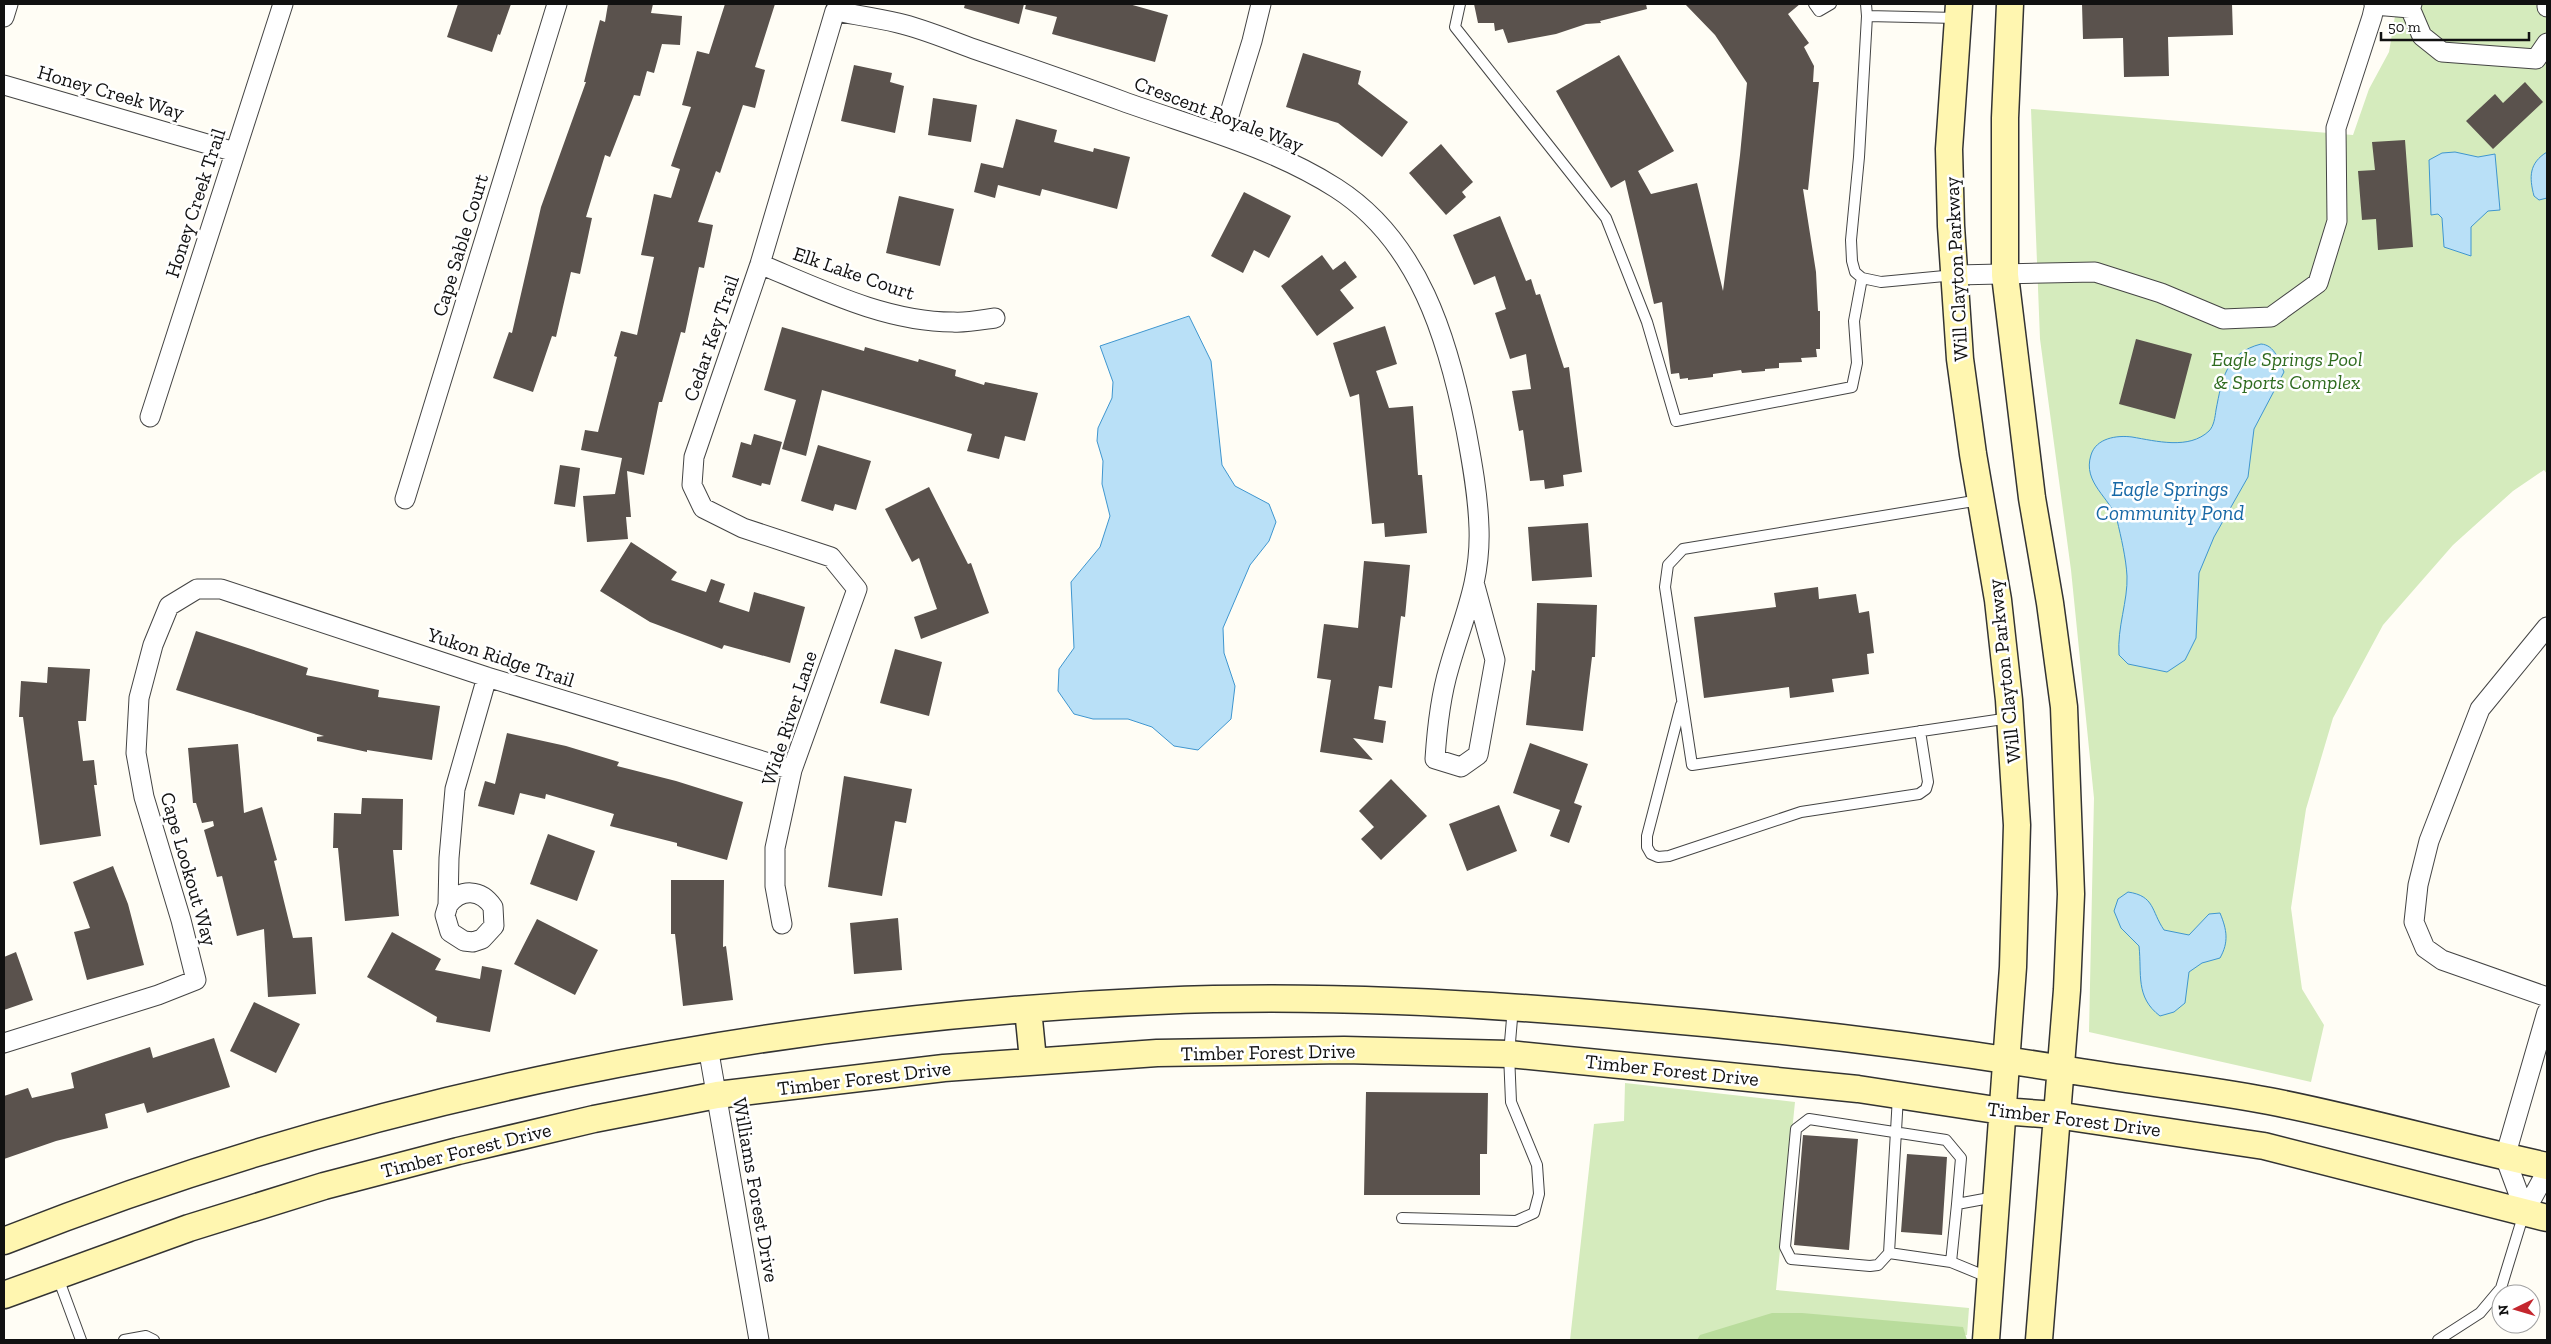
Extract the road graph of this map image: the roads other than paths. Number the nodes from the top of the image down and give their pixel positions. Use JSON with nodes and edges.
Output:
{"nodes":[{"id":1,"x":8,"y":4,"type":"edge"},
{"id":2,"x":283,"y":4,"type":"edge"},
{"id":3,"x":557,"y":4,"type":"edge"},
{"id":4,"x":1260,"y":4,"type":"edge"},
{"id":5,"x":1460,"y":4,"type":"edge"},
{"id":6,"x":1814,"y":4,"type":"edge"},
{"id":7,"x":1831,"y":4,"type":"edge"},
{"id":8,"x":1866,"y":4,"type":"edge"},
{"id":9,"x":2010,"y":4,"type":"edge"},
{"id":10,"x":2374,"y":5,"type":"edge"},
{"id":11,"x":2411,"y":6,"type":"edge"},
{"id":12,"x":835,"y":11,"type":"joint"},
{"id":13,"x":1958,"y":11,"type":"edge"},
{"id":14,"x":1867,"y":16,"type":"junction"},
{"id":15,"x":4,"y":17,"type":"edge"},
{"id":16,"x":2547,"y":43,"type":"edge"},
{"id":17,"x":4,"y":85,"type":"edge"},
{"id":18,"x":1223,"y":135,"type":"junction"},
{"id":19,"x":235,"y":152,"type":"junction"},
{"id":20,"x":760,"y":264,"type":"junction"},
{"id":21,"x":1956,"y":275,"type":"junction"},
{"id":22,"x":2004,"y":275,"type":"junction"},
{"id":23,"x":1862,"y":278,"type":"junction"},
{"id":24,"x":995,"y":318,"type":"dead end"},
{"id":25,"x":150,"y":416,"type":"dead end"},
{"id":26,"x":405,"y":499,"type":"dead end"},
{"id":27,"x":1981,"y":500,"type":"junction"},
{"id":28,"x":1475,"y":586,"type":"junction"},
{"id":29,"x":197,"y":589,"type":"joint"},
{"id":30,"x":857,"y":589,"type":"joint"},
{"id":31,"x":2547,"y":627,"type":"edge"},
{"id":32,"x":487,"y":676,"type":"junction"},
{"id":33,"x":1682,"y":699,"type":"junction"},
{"id":34,"x":2011,"y":718,"type":"junction"},
{"id":35,"x":1920,"y":731,"type":"junction"},
{"id":36,"x":792,"y":770,"type":"junction"},
{"id":37,"x":448,"y":905,"type":"dead end"},
{"id":38,"x":782,"y":924,"type":"dead end"},
{"id":39,"x":2547,"y":997,"type":"edge"},
{"id":40,"x":1513,"y":1006,"type":"junction"},
{"id":41,"x":1028,"y":1009,"type":"junction"},
{"id":42,"x":2547,"y":1012,"type":"edge"},
{"id":43,"x":4,"y":1043,"type":"edge"},
{"id":44,"x":708,"y":1047,"type":"junction"},
{"id":45,"x":1509,"y":1054,"type":"junction"},
{"id":46,"x":2006,"y":1059,"type":"junction"},
{"id":47,"x":1033,"y":1060,"type":"junction"},
{"id":48,"x":2061,"y":1069,"type":"junction"},
{"id":49,"x":717,"y":1095,"type":"junction"},
{"id":50,"x":1898,"y":1095,"type":"junction"},
{"id":51,"x":2002,"y":1111,"type":"junction"},
{"id":52,"x":2056,"y":1115,"type":"junction"},
{"id":53,"x":1896,"y":1133,"type":"junction"},
{"id":54,"x":2505,"y":1157,"type":"junction"},
{"id":55,"x":2547,"y":1166,"type":"edge"},
{"id":56,"x":2547,"y":1171,"type":"edge"},
{"id":57,"x":1996,"y":1197,"type":"junction"},
{"id":58,"x":1957,"y":1204,"type":"junction"},
{"id":59,"x":2536,"y":1215,"type":"edge"},
{"id":60,"x":1402,"y":1218,"type":"dead end"},
{"id":61,"x":4,"y":1241,"type":"edge"},
{"id":62,"x":1889,"y":1253,"type":"junction"},
{"id":63,"x":1951,"y":1262,"type":"junction"},
{"id":64,"x":57,"y":1274,"type":"junction"},
{"id":65,"x":1990,"y":1278,"type":"junction"},
{"id":66,"x":4,"y":1295,"type":"edge"},
{"id":67,"x":82,"y":1340,"type":"edge"},
{"id":68,"x":124,"y":1340,"type":"edge"},
{"id":69,"x":154,"y":1340,"type":"edge"},
{"id":70,"x":759,"y":1340,"type":"edge"},
{"id":71,"x":1986,"y":1340,"type":"edge"},
{"id":72,"x":2039,"y":1340,"type":"edge"},
{"id":73,"x":2438,"y":1340,"type":"edge"}],
"edges":[{"from":1,"to":15,"type":"street"},
{"from":2,"to":19,"type":"street","name":"Honey Creek Trail"},
{"from":3,"to":26,"type":"street","name":"Cape Sable Court"},
{"from":4,"to":18,"type":"street"},
{"from":5,"to":23,"type":"lane"},
{"from":6,"to":7,"type":"lane"},
{"from":8,"to":14,"type":"lane"},
{"from":9,"to":22,"type":"main road"},
{"from":10,"to":11,"type":"street"},
{"from":10,"to":22,"type":"street"},
{"from":11,"to":16,"type":"street"},
{"from":12,"to":18,"type":"street","name":"Crescent Royale Way"},
{"from":12,"to":20,"type":"street","name":"Cedar Key Trail"},
{"from":13,"to":14,"type":"lane"},
{"from":13,"to":21,"type":"main road","name":"Will Clayton Parkway"},
{"from":14,"to":23,"type":"lane"},
{"from":17,"to":19,"type":"street","name":"Honey Creek Way"},
{"from":18,"to":28,"type":"street","name":"Crescent Royale Way"},
{"from":19,"to":25,"type":"street","name":"Honey Creek Trail"},
{"from":20,"to":24,"type":"street","name":"Elk Lake Court"},
{"from":20,"to":30,"type":"street","name":"Cedar Key Trail"},
{"from":21,"to":22,"type":"street"},
{"from":21,"to":23,"type":"lane"},
{"from":21,"to":27,"type":"main road","name":"Will Clayton Parkway"},
{"from":22,"to":48,"type":"main road"},
{"from":27,"to":33,"type":"lane"},
{"from":27,"to":34,"type":"main road","name":"Will Clayton Parkway"},
{"from":28,"to":28,"type":"street","name":"Crescent Royale Way"},
{"from":29,"to":32,"type":"street","name":"Yukon Ridge Trail"},
{"from":29,"to":43,"type":"street","name":"Cape Lookout Way"},
{"from":30,"to":36,"type":"street","name":"Wide River Lane"},
{"from":31,"to":39,"type":"street"},
{"from":32,"to":36,"type":"street","name":"Yukon Ridge Trail"},
{"from":32,"to":37,"type":"street"},
{"from":33,"to":35,"type":"lane"},
{"from":33,"to":35,"type":"lane"},
{"from":34,"to":35,"type":"lane"},
{"from":34,"to":46,"type":"main road","name":"Will Clayton Parkway"},
{"from":36,"to":38,"type":"street","name":"Wide River Lane"},
{"from":40,"to":41,"type":"main road"},
{"from":40,"to":45,"type":"lane"},
{"from":40,"to":46,"type":"main road"},
{"from":41,"to":44,"type":"main road"},
{"from":41,"to":47,"type":"main road"},
{"from":42,"to":54,"type":"street"},
{"from":44,"to":49,"type":"street","name":"Williams Forest Drive"},
{"from":44,"to":61,"type":"main road"},
{"from":45,"to":47,"type":"main road","name":"Timber Forest Drive"},
{"from":45,"to":50,"type":"main road","name":"Timber Forest Drive"},
{"from":45,"to":60,"type":"lane"},
{"from":46,"to":48,"type":"main road"},
{"from":46,"to":51,"type":"main road","name":"Will Clayton Parkway"},
{"from":47,"to":49,"type":"main road","name":"Timber Forest Drive"},
{"from":48,"to":52,"type":"main road"},
{"from":48,"to":54,"type":"main road"},
{"from":49,"to":64,"type":"main road","name":"Timber Forest Drive"},
{"from":49,"to":70,"type":"street","name":"Williams Forest Drive"},
{"from":50,"to":51,"type":"main road","name":"Timber Forest Drive"},
{"from":50,"to":53,"type":"lane"},
{"from":51,"to":52,"type":"main road","name":"Timber Forest Drive"},
{"from":51,"to":57,"type":"main road","name":"Will Clayton Parkway"},
{"from":52,"to":59,"type":"main road","name":"Timber Forest Drive"},
{"from":52,"to":72,"type":"main road"},
{"from":53,"to":58,"type":"lane"},
{"from":53,"to":62,"type":"lane"},
{"from":53,"to":62,"type":"lane"},
{"from":54,"to":55,"type":"main road"},
{"from":54,"to":59,"type":"street"},
{"from":56,"to":59,"type":"street"},
{"from":57,"to":58,"type":"lane"},
{"from":57,"to":65,"type":"main road","name":"Will Clayton Parkway"},
{"from":58,"to":63,"type":"lane"},
{"from":59,"to":73,"type":"lane"},
{"from":62,"to":63,"type":"lane"},
{"from":63,"to":65,"type":"lane"},
{"from":64,"to":66,"type":"main road","name":"Timber Forest Drive"},
{"from":64,"to":67,"type":"lane"},
{"from":65,"to":71,"type":"main road","name":"Will Clayton Parkway"},
{"from":68,"to":69,"type":"lane"}]}
